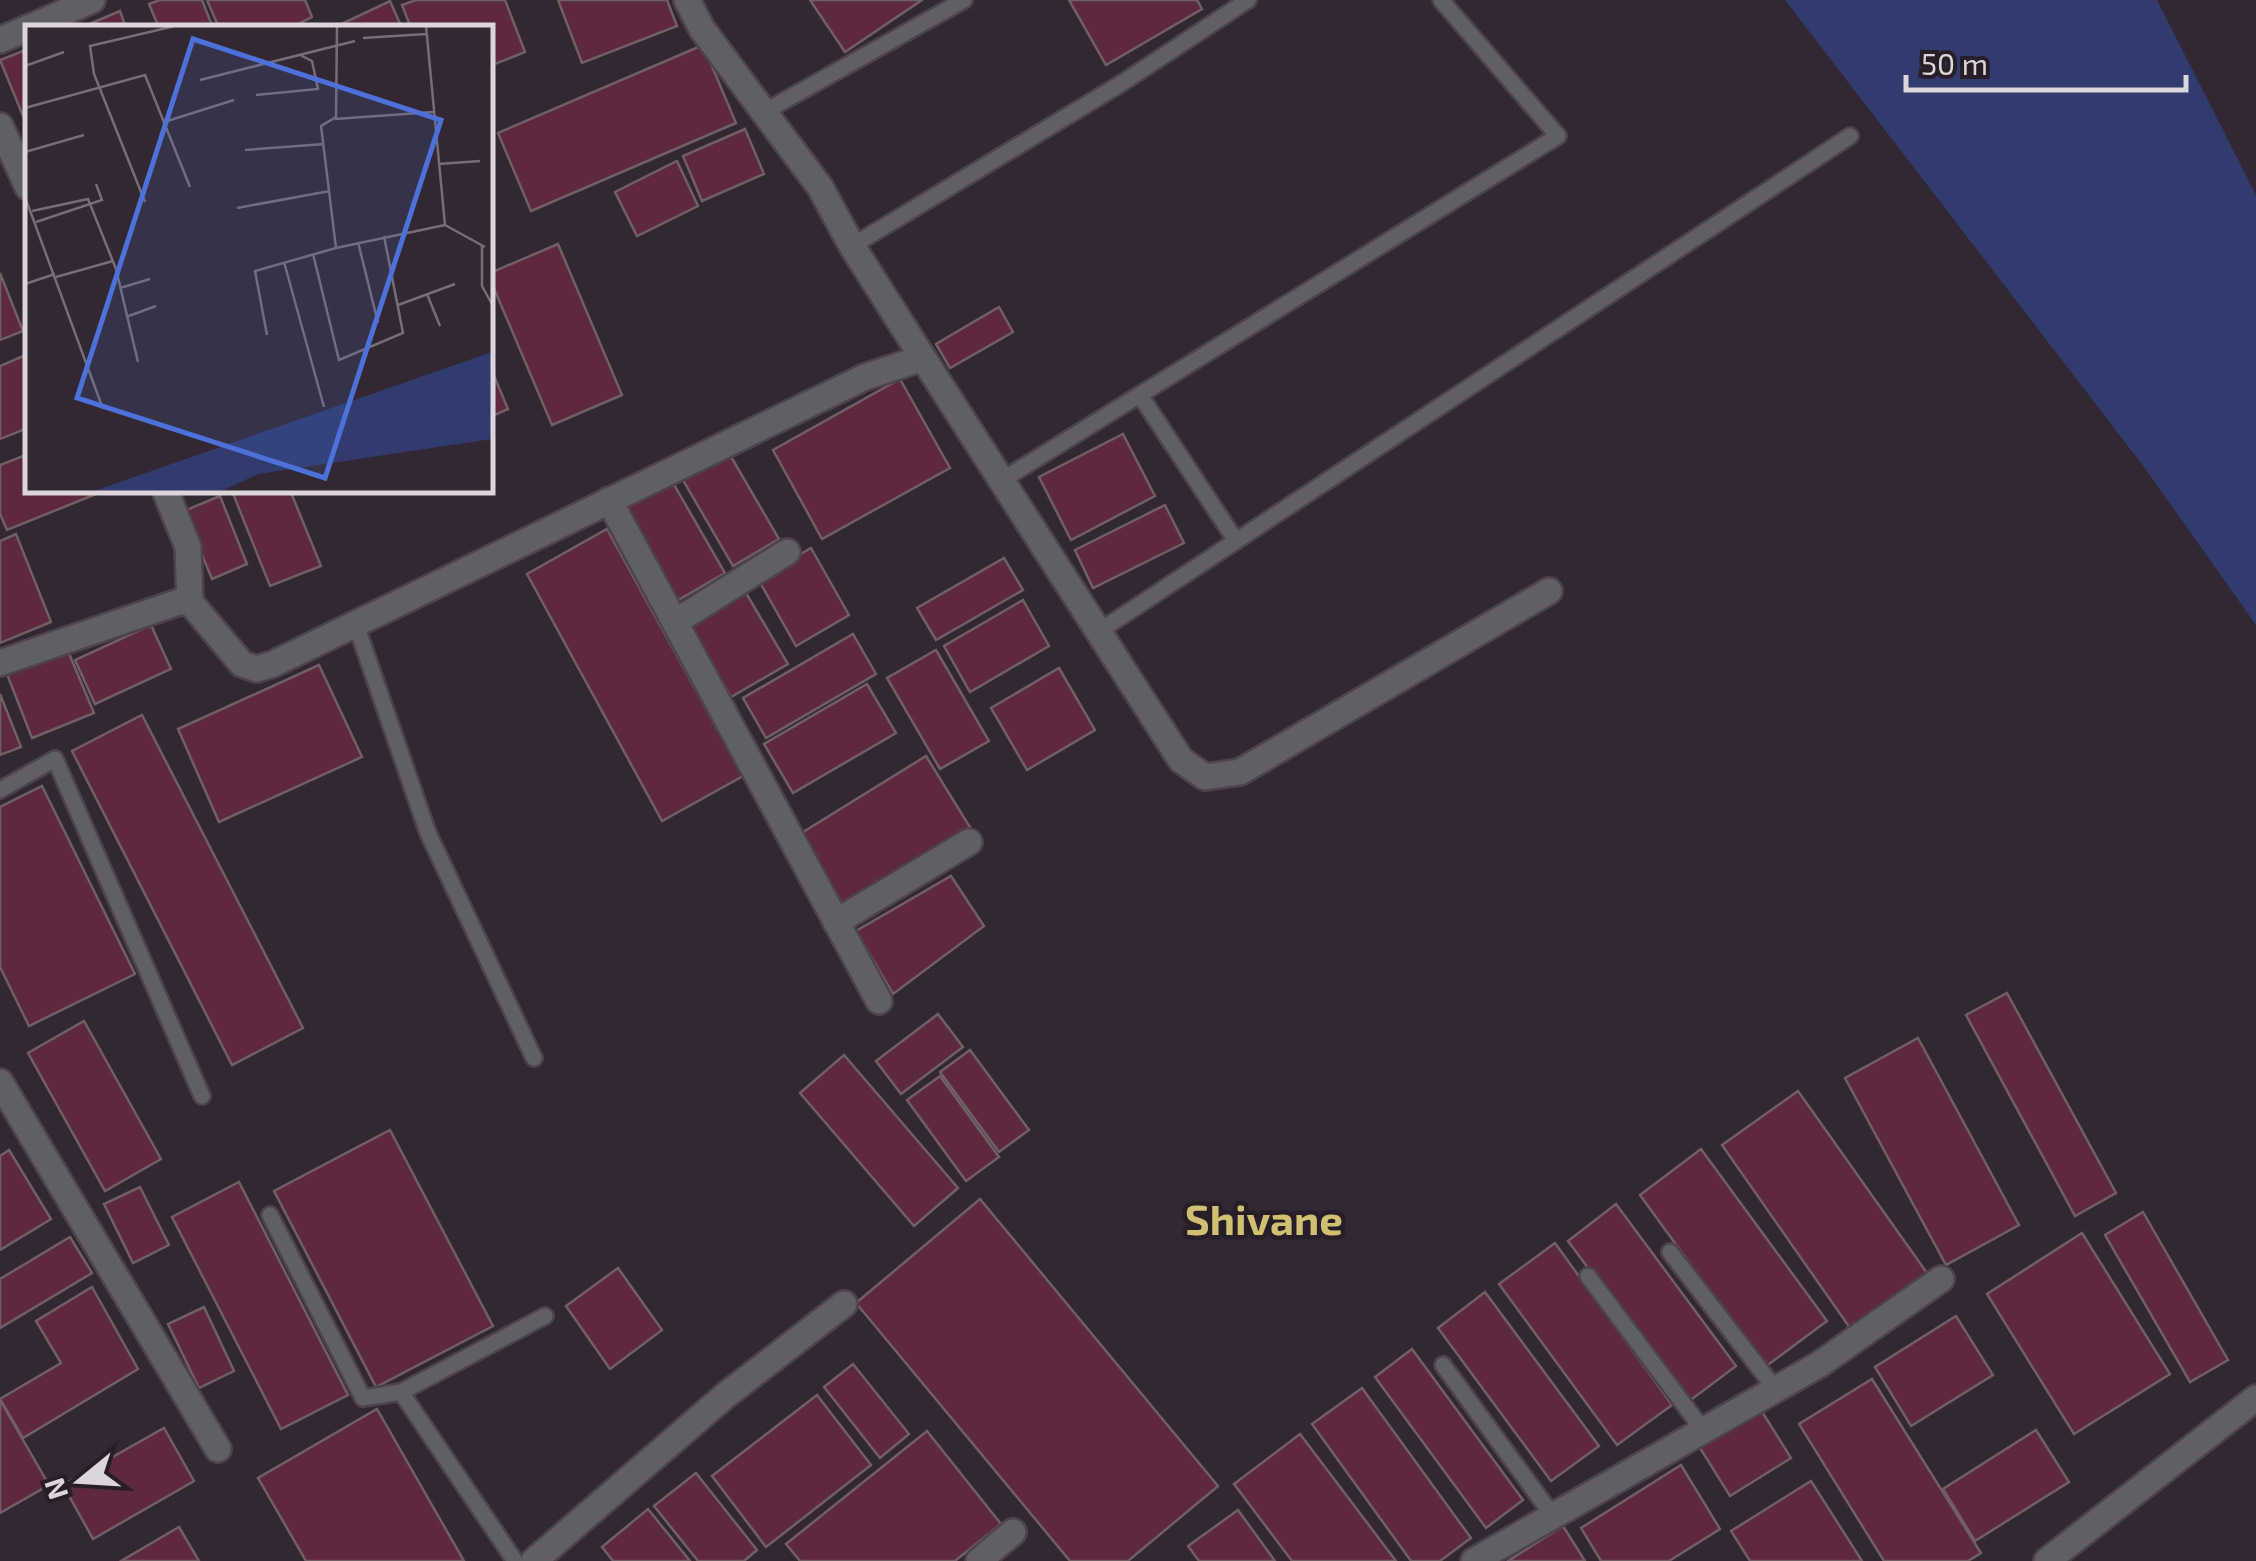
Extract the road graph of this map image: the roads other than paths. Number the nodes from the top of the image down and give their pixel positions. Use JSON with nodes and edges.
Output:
{"nodes":[{"id":1,"x":92,"y":0,"type":"edge"},
{"id":2,"x":688,"y":0,"type":"edge"},
{"id":3,"x":964,"y":0,"type":"edge"},
{"id":4,"x":1248,"y":0,"type":"edge"},
{"id":5,"x":1441,"y":0,"type":"edge"},
{"id":6,"x":35,"y":25,"type":"edge"},
{"id":7,"x":25,"y":29,"type":"edge"},
{"id":8,"x":0,"y":40,"type":"edge"},
{"id":9,"x":764,"y":112,"type":"junction"},
{"id":10,"x":0,"y":126,"type":"edge"},
{"id":11,"x":1850,"y":136,"type":"dead end"},
{"id":12,"x":25,"y":180,"type":"edge"},
{"id":13,"x":852,"y":246,"type":"junction"},
{"id":14,"x":924,"y":358,"type":"junction"},
{"id":15,"x":1140,"y":395,"type":"junction"},
{"id":16,"x":1002,"y":480,"type":"junction"},
{"id":17,"x":166,"y":492,"type":"edge"},
{"id":18,"x":609,"y":500,"type":"junction"},
{"id":19,"x":1236,"y":541,"type":"junction"},
{"id":20,"x":787,"y":552,"type":"dead end"},
{"id":21,"x":1549,"y":591,"type":"dead end"},
{"id":22,"x":190,"y":602,"type":"junction"},
{"id":23,"x":354,"y":622,"type":"junction"},
{"id":24,"x":675,"y":622,"type":"junction"},
{"id":25,"x":1098,"y":632,"type":"junction"},
{"id":26,"x":0,"y":663,"type":"edge"},
{"id":27,"x":0,"y":790,"type":"edge"},
{"id":28,"x":970,"y":842,"type":"dead end"},
{"id":29,"x":836,"y":922,"type":"junction"},
{"id":30,"x":879,"y":1001,"type":"dead end"},
{"id":31,"x":534,"y":1058,"type":"dead end"},
{"id":32,"x":0,"y":1082,"type":"edge"},
{"id":33,"x":202,"y":1096,"type":"dead end"},
{"id":34,"x":270,"y":1215,"type":"dead end"},
{"id":35,"x":1670,"y":1252,"type":"dead end"},
{"id":36,"x":1588,"y":1276,"type":"dead end"},
{"id":37,"x":1941,"y":1279,"type":"dead end"},
{"id":38,"x":844,"y":1304,"type":"dead end"},
{"id":39,"x":545,"y":1316,"type":"dead end"},
{"id":40,"x":1443,"y":1365,"type":"dead end"},
{"id":41,"x":1776,"y":1390,"type":"junction"},
{"id":42,"x":401,"y":1392,"type":"junction"},
{"id":43,"x":2256,"y":1398,"type":"edge"},
{"id":44,"x":1704,"y":1430,"type":"junction"},
{"id":45,"x":218,"y":1449,"type":"dead end"},
{"id":46,"x":1553,"y":1516,"type":"junction"},
{"id":47,"x":1013,"y":1532,"type":"dead end"},
{"id":48,"x":514,"y":1561,"type":"edge"},
{"id":49,"x":534,"y":1561,"type":"edge"},
{"id":50,"x":979,"y":1561,"type":"edge"},
{"id":51,"x":1474,"y":1561,"type":"edge"},
{"id":52,"x":2047,"y":1561,"type":"edge"}],
"edges":[{"from":1,"to":6,"type":"street"},
{"from":2,"to":9,"type":"street"},
{"from":3,"to":9,"type":"lane"},
{"from":4,"to":13,"type":"lane"},
{"from":5,"to":15,"type":"lane"},
{"from":7,"to":8,"type":"street"},
{"from":9,"to":13,"type":"street"},
{"from":10,"to":12,"type":"street"},
{"from":11,"to":19,"type":"lane"},
{"from":13,"to":14,"type":"street"},
{"from":14,"to":16,"type":"street"},
{"from":14,"to":18,"type":"street"},
{"from":15,"to":16,"type":"lane"},
{"from":15,"to":19,"type":"lane"},
{"from":16,"to":25,"type":"street"},
{"from":17,"to":22,"type":"street"},
{"from":18,"to":23,"type":"street"},
{"from":18,"to":24,"type":"street"},
{"from":19,"to":25,"type":"lane"},
{"from":20,"to":24,"type":"street"},
{"from":21,"to":25,"type":"street"},
{"from":22,"to":23,"type":"street"},
{"from":22,"to":26,"type":"street"},
{"from":23,"to":31,"type":"lane"},
{"from":24,"to":29,"type":"street"},
{"from":27,"to":33,"type":"lane"},
{"from":28,"to":29,"type":"street"},
{"from":29,"to":30,"type":"street"},
{"from":32,"to":45,"type":"street"},
{"from":34,"to":42,"type":"lane"},
{"from":35,"to":41,"type":"lane"},
{"from":36,"to":44,"type":"lane"},
{"from":37,"to":41,"type":"street"},
{"from":38,"to":49,"type":"street"},
{"from":39,"to":42,"type":"lane"},
{"from":40,"to":46,"type":"lane"},
{"from":41,"to":44,"type":"street"},
{"from":42,"to":48,"type":"lane"},
{"from":43,"to":52,"type":"street"},
{"from":44,"to":46,"type":"street"},
{"from":46,"to":51,"type":"street"},
{"from":47,"to":50,"type":"street"}]}
